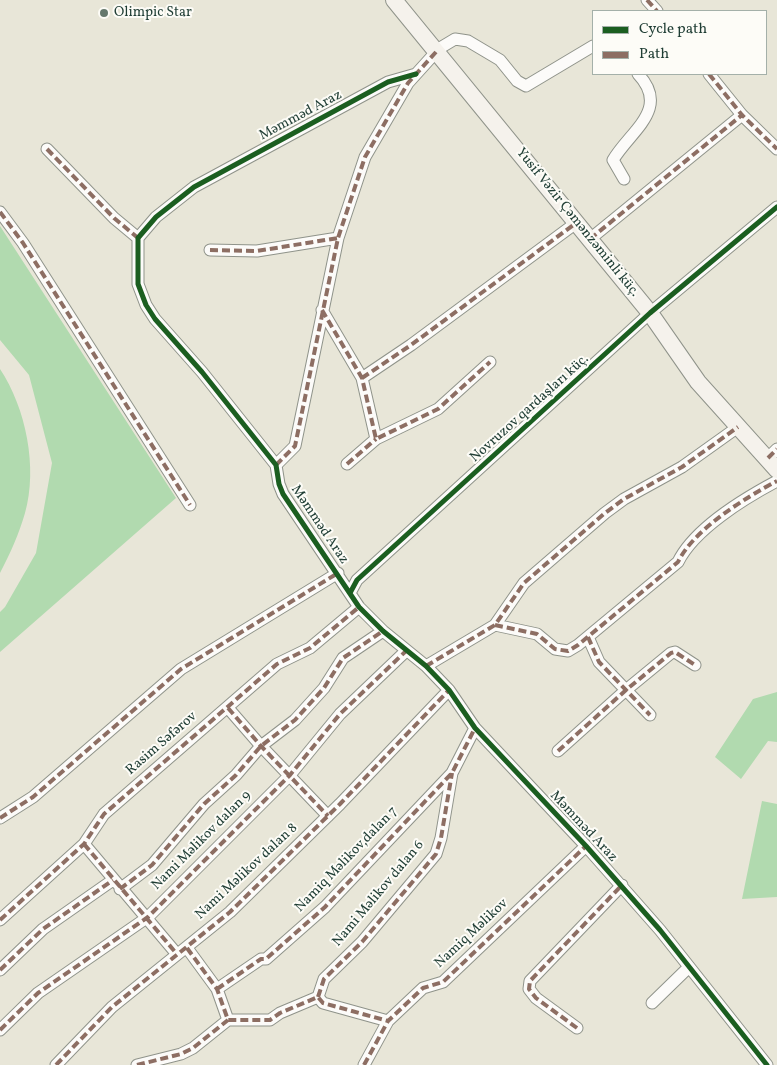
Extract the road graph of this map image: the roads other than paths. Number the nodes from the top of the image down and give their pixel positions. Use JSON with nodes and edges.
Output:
{"nodes":[{"id":1,"x":394,"y":0,"type":"edge"},
{"id":2,"x":647,"y":0,"type":"edge"},
{"id":3,"x":656,"y":10,"type":"edge"},
{"id":4,"x":592,"y":47,"type":"edge"},
{"id":5,"x":435,"y":51,"type":"junction"},
{"id":6,"x":416,"y":74,"type":"junction"},
{"id":7,"x":639,"y":75,"type":"edge"},
{"id":8,"x":709,"y":75,"type":"edge"},
{"id":9,"x":742,"y":115,"type":"junction"},
{"id":10,"x":47,"y":149,"type":"dead end"},
{"id":11,"x":777,"y":149,"type":"edge"},
{"id":12,"x":624,"y":179,"type":"dead end"},
{"id":13,"x":777,"y":207,"type":"edge"},
{"id":14,"x":0,"y":212,"type":"edge"},
{"id":15,"x":576,"y":222,"type":"junction"},
{"id":16,"x":138,"y":238,"type":"junction"},
{"id":17,"x":338,"y":238,"type":"junction"},
{"id":18,"x":590,"y":239,"type":"junction"},
{"id":19,"x":210,"y":250,"type":"dead end"},
{"id":20,"x":322,"y":310,"type":"junction"},
{"id":21,"x":650,"y":313,"type":"junction"},
{"id":22,"x":490,"y":362,"type":"dead end"},
{"id":23,"x":362,"y":378,"type":"junction"},
{"id":24,"x":738,"y":427,"type":"junction"},
{"id":25,"x":376,"y":438,"type":"junction"},
{"id":26,"x":774,"y":459,"type":"edge"},
{"id":27,"x":347,"y":464,"type":"dead end"},
{"id":28,"x":276,"y":465,"type":"junction"},
{"id":29,"x":777,"y":481,"type":"edge"},
{"id":30,"x":190,"y":505,"type":"dead end"},
{"id":31,"x":338,"y":573,"type":"junction"},
{"id":32,"x":350,"y":593,"type":"junction"},
{"id":33,"x":359,"y":607,"type":"junction"},
{"id":34,"x":495,"y":625,"type":"junction"},
{"id":35,"x":383,"y":631,"type":"junction"},
{"id":36,"x":588,"y":637,"type":"junction"},
{"id":37,"x":406,"y":651,"type":"junction"},
{"id":38,"x":695,"y":665,"type":"dead end"},
{"id":39,"x":426,"y":666,"type":"junction"},
{"id":40,"x":449,"y":690,"type":"junction"},
{"id":41,"x":626,"y":690,"type":"junction"},
{"id":42,"x":228,"y":708,"type":"junction"},
{"id":43,"x":650,"y":714,"type":"dead end"},
{"id":44,"x":475,"y":728,"type":"junction"},
{"id":45,"x":261,"y":746,"type":"junction"},
{"id":46,"x":558,"y":752,"type":"dead end"},
{"id":47,"x":452,"y":773,"type":"junction"},
{"id":48,"x":290,"y":775,"type":"junction"},
{"id":49,"x":328,"y":816,"type":"junction"},
{"id":50,"x":0,"y":818,"type":"edge"},
{"id":51,"x":84,"y":844,"type":"junction"},
{"id":52,"x":586,"y":846,"type":"junction"},
{"id":53,"x":117,"y":884,"type":"junction"},
{"id":54,"x":622,"y":885,"type":"junction"},
{"id":55,"x":148,"y":917,"type":"junction"},
{"id":56,"x":0,"y":920,"type":"edge"},
{"id":57,"x":182,"y":950,"type":"junction"},
{"id":58,"x":689,"y":968,"type":"junction"},
{"id":59,"x":0,"y":970,"type":"edge"},
{"id":60,"x":217,"y":989,"type":"junction"},
{"id":61,"x":318,"y":997,"type":"junction"},
{"id":62,"x":652,"y":1003,"type":"dead end"},
{"id":63,"x":228,"y":1020,"type":"junction"},
{"id":64,"x":388,"y":1021,"type":"junction"},
{"id":65,"x":577,"y":1028,"type":"dead end"},
{"id":66,"x":0,"y":1030,"type":"edge"},
{"id":67,"x":56,"y":1065,"type":"edge"},
{"id":68,"x":137,"y":1065,"type":"edge"},
{"id":69,"x":364,"y":1065,"type":"edge"},
{"id":70,"x":767,"y":1065,"type":"edge"}],
"edges":[{"from":1,"to":5,"type":"main road","name":"Yusif Vəzir Çəmənzəminli küç."},
{"from":2,"to":3,"type":"street"},
{"from":4,"to":5,"type":"street"},
{"from":5,"to":6,"type":"street"},
{"from":5,"to":15,"type":"main road","name":"Yusif Vəzir Çəmənzəminli küç."},
{"from":6,"to":16,"type":"street","name":"Məmməd Araz"},
{"from":6,"to":17,"type":"street"},
{"from":7,"to":12,"type":"street"},
{"from":8,"to":9,"type":"street"},
{"from":9,"to":11,"type":"street"},
{"from":9,"to":18,"type":"street"},
{"from":10,"to":16,"type":"street"},
{"from":13,"to":21,"type":"street","name":"Novruzov qardaşları küç."},
{"from":14,"to":30,"type":"street"},
{"from":15,"to":18,"type":"main road","name":"Yusif Vəzir Çəmənzəminli küç."},
{"from":15,"to":23,"type":"street"},
{"from":16,"to":28,"type":"street","name":"Məmməd Araz"},
{"from":17,"to":19,"type":"street"},
{"from":17,"to":20,"type":"street"},
{"from":18,"to":21,"type":"main road","name":"Yusif Vəzir Çəmənzəminli küç."},
{"from":20,"to":23,"type":"street"},
{"from":20,"to":28,"type":"street"},
{"from":21,"to":24,"type":"main road","name":"Yusif Vəzir Çəmənzəminli küç."},
{"from":21,"to":32,"type":"street","name":"Novruzov qardaşları küç."},
{"from":22,"to":25,"type":"street"},
{"from":23,"to":25,"type":"street"},
{"from":24,"to":26,"type":"main road","name":"Yusif Vəzir Çəmənzəminli küç."},
{"from":24,"to":34,"type":"street"},
{"from":25,"to":27,"type":"street"},
{"from":28,"to":31,"type":"street","name":"Məmməd Araz"},
{"from":29,"to":36,"type":"street"},
{"from":31,"to":32,"type":"street","name":"Məmməd Araz"},
{"from":31,"to":50,"type":"street"},
{"from":32,"to":33,"type":"street","name":"Məmməd Araz"},
{"from":33,"to":35,"type":"street","name":"Məmməd Araz"},
{"from":33,"to":42,"type":"street","name":"Rasim Səfərov"},
{"from":34,"to":36,"type":"street"},
{"from":34,"to":39,"type":"street"},
{"from":35,"to":37,"type":"street","name":"Məmməd Araz"},
{"from":35,"to":45,"type":"street"},
{"from":36,"to":41,"type":"street"},
{"from":37,"to":39,"type":"street","name":"Məmməd Araz"},
{"from":37,"to":48,"type":"street","name":"Nami Məlikov dalan 9"},
{"from":38,"to":41,"type":"street"},
{"from":39,"to":40,"type":"street","name":"Məmməd Araz"},
{"from":40,"to":44,"type":"street","name":"Məmməd Araz"},
{"from":40,"to":49,"type":"street","name":"Nami Məlikov dalan 8"},
{"from":41,"to":43,"type":"street"},
{"from":41,"to":46,"type":"street"},
{"from":42,"to":45,"type":"street"},
{"from":42,"to":51,"type":"street","name":"Rasim Səfərov"},
{"from":44,"to":47,"type":"street","name":"Namiq Məlikov,dalan 7"},
{"from":44,"to":52,"type":"street","name":"Məmməd Araz"},
{"from":45,"to":48,"type":"street"},
{"from":45,"to":53,"type":"street"},
{"from":47,"to":60,"type":"street","name":"Namiq Məlikov,dalan 7"},
{"from":47,"to":61,"type":"street","name":"Nami Məlikov dalan 6"},
{"from":48,"to":49,"type":"street"},
{"from":48,"to":55,"type":"street","name":"Nami Məlikov dalan 9"},
{"from":49,"to":57,"type":"street","name":"Nami Məlikov dalan 8"},
{"from":51,"to":53,"type":"street"},
{"from":51,"to":56,"type":"street","name":"Rasim Səfərov"},
{"from":52,"to":54,"type":"street","name":"Məmməd Araz"},
{"from":52,"to":64,"type":"street","name":"Namiq Məlikov"},
{"from":53,"to":55,"type":"street"},
{"from":53,"to":59,"type":"street"},
{"from":54,"to":58,"type":"street","name":"Məmməd Araz"},
{"from":54,"to":65,"type":"street"},
{"from":55,"to":57,"type":"street"},
{"from":55,"to":66,"type":"street","name":"Nami Məlikov dalan 9"},
{"from":57,"to":60,"type":"street"},
{"from":57,"to":67,"type":"street","name":"Nami Məlikov dalan 8"},
{"from":58,"to":62,"type":"street"},
{"from":58,"to":70,"type":"street","name":"Məmməd Araz"},
{"from":60,"to":63,"type":"street"},
{"from":61,"to":63,"type":"street"},
{"from":61,"to":64,"type":"street"},
{"from":63,"to":68,"type":"street"},
{"from":64,"to":69,"type":"street","name":"Namiq Məlikov"}]}
